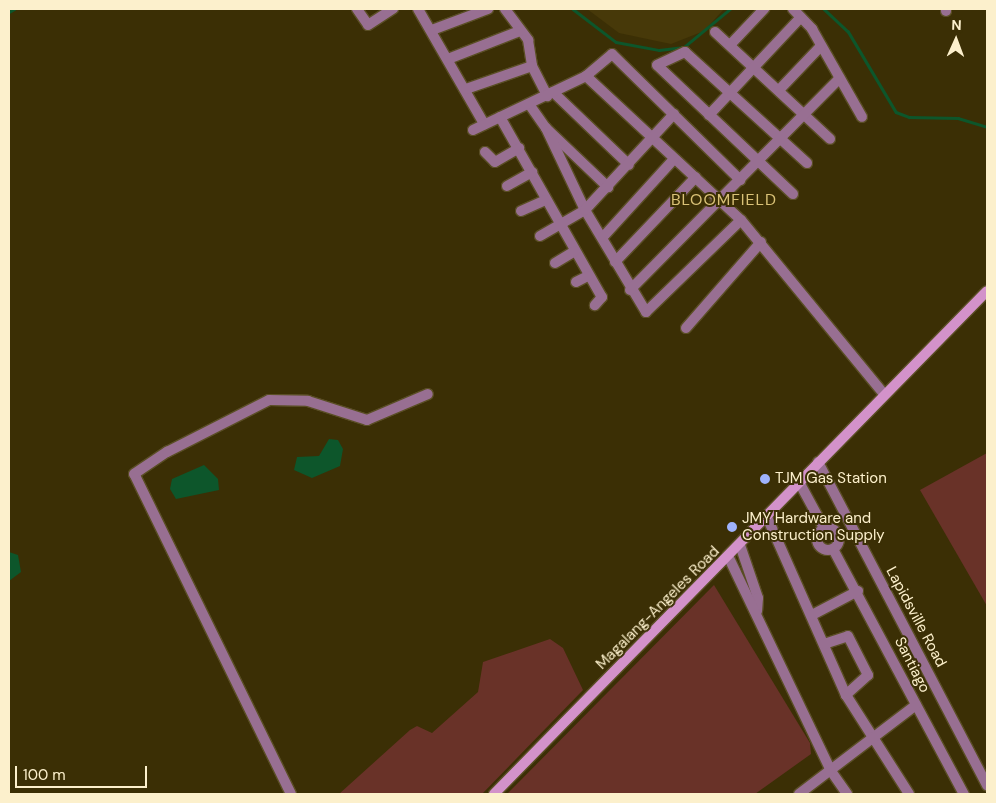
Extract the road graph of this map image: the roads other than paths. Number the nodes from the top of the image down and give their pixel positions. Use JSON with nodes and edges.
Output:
{"nodes":[{"id":1,"x":356,"y":9,"type":"edge"},
{"id":2,"x":393,"y":9,"type":"edge"},
{"id":3,"x":418,"y":9,"type":"edge"},
{"id":4,"x":488,"y":9,"type":"edge"},
{"id":5,"x":505,"y":9,"type":"edge"},
{"id":6,"x":764,"y":9,"type":"edge"},
{"id":7,"x":793,"y":9,"type":"edge"},
{"id":8,"x":801,"y":17,"type":"junction"},
{"id":9,"x":432,"y":30,"type":"junction"},
{"id":10,"x":520,"y":31,"type":"junction"},
{"id":11,"x":715,"y":32,"type":"dead end"},
{"id":12,"x":730,"y":45,"type":"junction"},
{"id":13,"x":820,"y":48,"type":"junction"},
{"id":14,"x":448,"y":59,"type":"junction"},
{"id":15,"x":532,"y":66,"type":"junction"},
{"id":16,"x":754,"y":67,"type":"junction"},
{"id":17,"x":586,"y":76,"type":"junction"},
{"id":18,"x":839,"y":79,"type":"junction"},
{"id":19,"x":466,"y":89,"type":"junction"},
{"id":20,"x":780,"y":89,"type":"junction"},
{"id":21,"x":732,"y":91,"type":"junction"},
{"id":22,"x":550,"y":94,"type":"junction"},
{"id":23,"x":529,"y":104,"type":"junction"},
{"id":24,"x":805,"y":113,"type":"junction"},
{"id":25,"x":674,"y":114,"type":"junction"},
{"id":26,"x":500,"y":116,"type":"junction"},
{"id":27,"x":709,"y":116,"type":"junction"},
{"id":28,"x":862,"y":117,"type":"dead end"},
{"id":29,"x":484,"y":124,"type":"junction"},
{"id":30,"x":546,"y":128,"type":"junction"},
{"id":31,"x":473,"y":130,"type":"dead end"},
{"id":32,"x":654,"y":138,"type":"junction"},
{"id":33,"x":781,"y":138,"type":"junction"},
{"id":34,"x":830,"y":139,"type":"dead end"},
{"id":35,"x":519,"y":148,"type":"junction"},
{"id":36,"x":485,"y":152,"type":"dead end"},
{"id":37,"x":674,"y":159,"type":"junction"},
{"id":38,"x":758,"y":162,"type":"junction"},
{"id":39,"x":807,"y":163,"type":"dead end"},
{"id":40,"x":629,"y":165,"type":"junction"},
{"id":41,"x":532,"y":172,"type":"junction"},
{"id":42,"x":696,"y":178,"type":"junction"},
{"id":43,"x":740,"y":180,"type":"junction"},
{"id":44,"x":508,"y":186,"type":"dead end"},
{"id":45,"x":608,"y":187,"type":"junction"},
{"id":46,"x":793,"y":194,"type":"dead end"},
{"id":47,"x":546,"y":200,"type":"junction"},
{"id":48,"x":718,"y":200,"type":"junction"},
{"id":49,"x":585,"y":210,"type":"junction"},
{"id":50,"x":521,"y":211,"type":"dead end"},
{"id":51,"x":742,"y":220,"type":"junction"},
{"id":52,"x":560,"y":226,"type":"junction"},
{"id":53,"x":540,"y":236,"type":"dead end"},
{"id":54,"x":603,"y":237,"type":"junction"},
{"id":55,"x":761,"y":242,"type":"junction"},
{"id":56,"x":575,"y":251,"type":"junction"},
{"id":57,"x":615,"y":262,"type":"junction"},
{"id":58,"x":555,"y":263,"type":"dead end"},
{"id":59,"x":588,"y":276,"type":"junction"},
{"id":60,"x":576,"y":282,"type":"dead end"},
{"id":61,"x":630,"y":290,"type":"junction"},
{"id":62,"x":987,"y":291,"type":"edge"},
{"id":63,"x":595,"y":305,"type":"dead end"},
{"id":64,"x":686,"y":328,"type":"dead end"},
{"id":65,"x":428,"y":394,"type":"dead end"},
{"id":66,"x":884,"y":394,"type":"junction"},
{"id":67,"x":818,"y":462,"type":"junction"},
{"id":68,"x":799,"y":482,"type":"junction"},
{"id":69,"x":767,"y":517,"type":"junction"},
{"id":70,"x":824,"y":528,"type":"junction"},
{"id":71,"x":740,"y":545,"type":"junction"},
{"id":72,"x":833,"y":549,"type":"junction"},
{"id":73,"x":729,"y":558,"type":"junction"},
{"id":74,"x":748,"y":570,"type":"junction"},
{"id":75,"x":738,"y":576,"type":"junction"},
{"id":76,"x":858,"y":591,"type":"junction"},
{"id":77,"x":757,"y":611,"type":"junction"},
{"id":78,"x":812,"y":615,"type":"junction"},
{"id":79,"x":824,"y":644,"type":"junction"},
{"id":80,"x":846,"y":695,"type":"junction"},
{"id":81,"x":916,"y":705,"type":"junction"},
{"id":82,"x":871,"y":741,"type":"junction"},
{"id":83,"x":831,"y":771,"type":"junction"},
{"id":84,"x":987,"y":785,"type":"edge"},
{"id":85,"x":291,"y":794,"type":"edge"},
{"id":86,"x":494,"y":794,"type":"edge"},
{"id":87,"x":800,"y":794,"type":"edge"},
{"id":88,"x":847,"y":794,"type":"edge"},
{"id":89,"x":908,"y":794,"type":"edge"},
{"id":90,"x":964,"y":794,"type":"edge"}],
"edges":[{"from":1,"to":2,"type":"street"},
{"from":3,"to":9,"type":"street"},
{"from":4,"to":9,"type":"street"},
{"from":5,"to":10,"type":"street"},
{"from":6,"to":12,"type":"street"},
{"from":7,"to":8,"type":"street"},
{"from":8,"to":13,"type":"street"},
{"from":8,"to":16,"type":"street"},
{"from":9,"to":14,"type":"street"},
{"from":10,"to":14,"type":"street"},
{"from":10,"to":15,"type":"street"},
{"from":11,"to":12,"type":"street"},
{"from":12,"to":16,"type":"street"},
{"from":13,"to":18,"type":"street"},
{"from":13,"to":20,"type":"street"},
{"from":14,"to":19,"type":"street"},
{"from":15,"to":19,"type":"street"},
{"from":15,"to":22,"type":"street"},
{"from":16,"to":20,"type":"street"},
{"from":16,"to":21,"type":"street"},
{"from":17,"to":22,"type":"street"},
{"from":17,"to":25,"type":"street"},
{"from":17,"to":32,"type":"street"},
{"from":18,"to":24,"type":"street"},
{"from":18,"to":28,"type":"street"},
{"from":19,"to":29,"type":"street"},
{"from":20,"to":24,"type":"street"},
{"from":21,"to":27,"type":"street"},
{"from":21,"to":27,"type":"street"},
{"from":21,"to":33,"type":"street"},
{"from":22,"to":23,"type":"street"},
{"from":22,"to":40,"type":"street"},
{"from":23,"to":26,"type":"street"},
{"from":23,"to":30,"type":"street"},
{"from":24,"to":33,"type":"street"},
{"from":24,"to":34,"type":"street"},
{"from":25,"to":32,"type":"street"},
{"from":25,"to":43,"type":"street"},
{"from":26,"to":29,"type":"street"},
{"from":26,"to":35,"type":"street"},
{"from":27,"to":38,"type":"street"},
{"from":29,"to":31,"type":"street"},
{"from":30,"to":45,"type":"street"},
{"from":30,"to":49,"type":"street"},
{"from":32,"to":37,"type":"street"},
{"from":32,"to":40,"type":"street"},
{"from":33,"to":38,"type":"street"},
{"from":33,"to":39,"type":"street"},
{"from":35,"to":36,"type":"street"},
{"from":35,"to":41,"type":"street"},
{"from":37,"to":42,"type":"street"},
{"from":37,"to":54,"type":"street"},
{"from":38,"to":43,"type":"street"},
{"from":38,"to":46,"type":"street"},
{"from":40,"to":45,"type":"street"},
{"from":41,"to":44,"type":"street"},
{"from":41,"to":47,"type":"street"},
{"from":42,"to":48,"type":"street"},
{"from":42,"to":57,"type":"street"},
{"from":43,"to":48,"type":"street"},
{"from":45,"to":49,"type":"street"},
{"from":47,"to":50,"type":"street"},
{"from":47,"to":52,"type":"street"},
{"from":48,"to":51,"type":"street"},
{"from":48,"to":61,"type":"street"},
{"from":49,"to":52,"type":"street"},
{"from":49,"to":54,"type":"street"},
{"from":51,"to":55,"type":"street"},
{"from":51,"to":61,"type":"street"},
{"from":52,"to":53,"type":"street"},
{"from":52,"to":56,"type":"street"},
{"from":54,"to":57,"type":"street"},
{"from":55,"to":64,"type":"street"},
{"from":55,"to":66,"type":"street"},
{"from":56,"to":58,"type":"street"},
{"from":56,"to":59,"type":"street"},
{"from":57,"to":61,"type":"street"},
{"from":59,"to":60,"type":"street"},
{"from":59,"to":63,"type":"street"},
{"from":62,"to":66,"type":"main road","name":"Magalang-Angeles Road"},
{"from":65,"to":85,"type":"street"},
{"from":66,"to":67,"type":"main road","name":"Magalang-Angeles Road"},
{"from":67,"to":68,"type":"main road","name":"Magalang-Angeles Road"},
{"from":67,"to":84,"type":"street","name":"Lapidsville Road"},
{"from":68,"to":69,"type":"main road","name":"Magalang-Angeles Road"},
{"from":68,"to":70,"type":"street","name":"Santiago"},
{"from":69,"to":71,"type":"main road","name":"Magalang-Angeles Road"},
{"from":69,"to":78,"type":"street"},
{"from":70,"to":72,"type":"street","name":"Santiago"},
{"from":70,"to":72,"type":"street","name":"Santiago"},
{"from":71,"to":73,"type":"main road","name":"Magalang-Angeles Road"},
{"from":71,"to":74,"type":"street"},
{"from":72,"to":76,"type":"street","name":"Santiago"},
{"from":73,"to":75,"type":"street"},
{"from":73,"to":86,"type":"main road","name":"Magalang-Angeles Road"},
{"from":74,"to":75,"type":"street"},
{"from":74,"to":77,"type":"street"},
{"from":75,"to":77,"type":"street"},
{"from":76,"to":78,"type":"street"},
{"from":76,"to":81,"type":"street","name":"Santiago"},
{"from":77,"to":83,"type":"street"},
{"from":78,"to":79,"type":"street"},
{"from":79,"to":80,"type":"street"},
{"from":79,"to":80,"type":"street"},
{"from":80,"to":82,"type":"street"},
{"from":81,"to":82,"type":"street"},
{"from":81,"to":90,"type":"street","name":"Santiago"},
{"from":82,"to":83,"type":"street"},
{"from":82,"to":89,"type":"street"},
{"from":83,"to":87,"type":"street"},
{"from":83,"to":88,"type":"street"}]}
